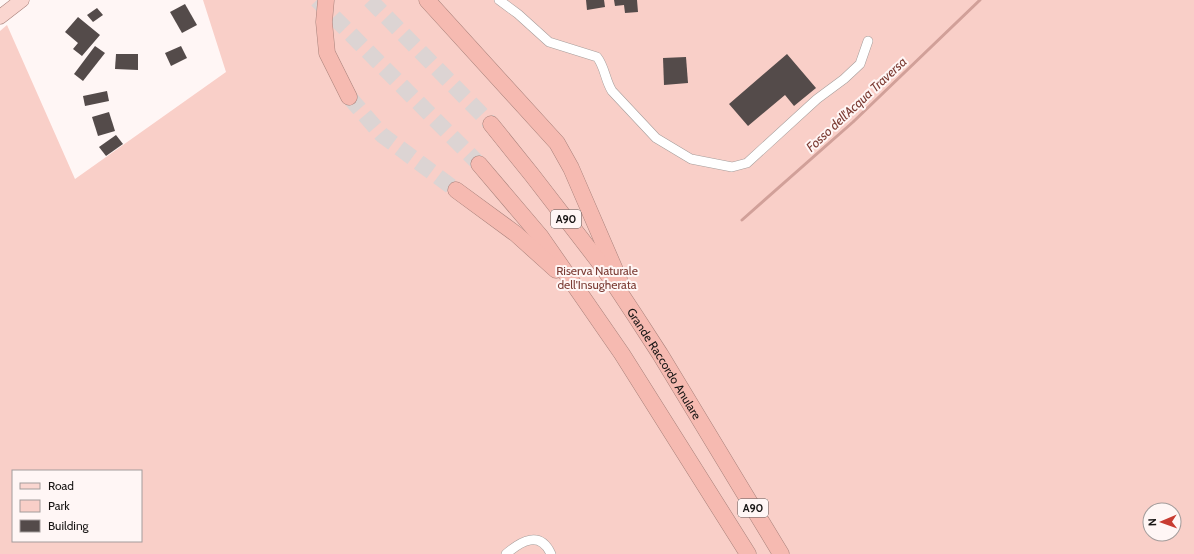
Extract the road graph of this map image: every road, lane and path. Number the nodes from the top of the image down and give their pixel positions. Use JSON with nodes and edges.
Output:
{"nodes":[{"id":1,"x":22,"y":0,"type":"edge"},
{"id":2,"x":326,"y":0,"type":"edge"},
{"id":3,"x":427,"y":0,"type":"edge"},
{"id":4,"x":499,"y":0,"type":"edge"},
{"id":5,"x":0,"y":17,"type":"edge"},
{"id":6,"x":868,"y":41,"type":"dead end"},
{"id":7,"x":349,"y":97,"type":"tunnel mouth"},
{"id":8,"x":491,"y":124,"type":"tunnel mouth"},
{"id":9,"x":479,"y":164,"type":"tunnel mouth"},
{"id":10,"x":456,"y":190,"type":"tunnel mouth"},
{"id":11,"x":579,"y":292,"type":"junction"},
{"id":12,"x":636,"y":317,"type":"junction"},
{"id":13,"x":506,"y":554,"type":"edge"},
{"id":14,"x":551,"y":554,"type":"edge"},
{"id":15,"x":748,"y":554,"type":"edge"},
{"id":16,"x":781,"y":554,"type":"edge"}],
"edges":[{"from":1,"to":5,"type":"main road"},
{"from":2,"to":7,"type":"highway"},
{"from":3,"to":12,"type":"highway"},
{"from":4,"to":6,"type":"street"},
{"from":8,"to":12,"type":"highway","name":"Grande Raccordo Anulare","number":"A90"},
{"from":9,"to":11,"type":"highway","number":"A90"},
{"from":10,"to":11,"type":"highway"},
{"from":11,"to":15,"type":"highway","number":"A90"},
{"from":12,"to":16,"type":"highway","name":"Grande Raccordo Anulare","number":"A90"},
{"from":13,"to":14,"type":"street"}]}
